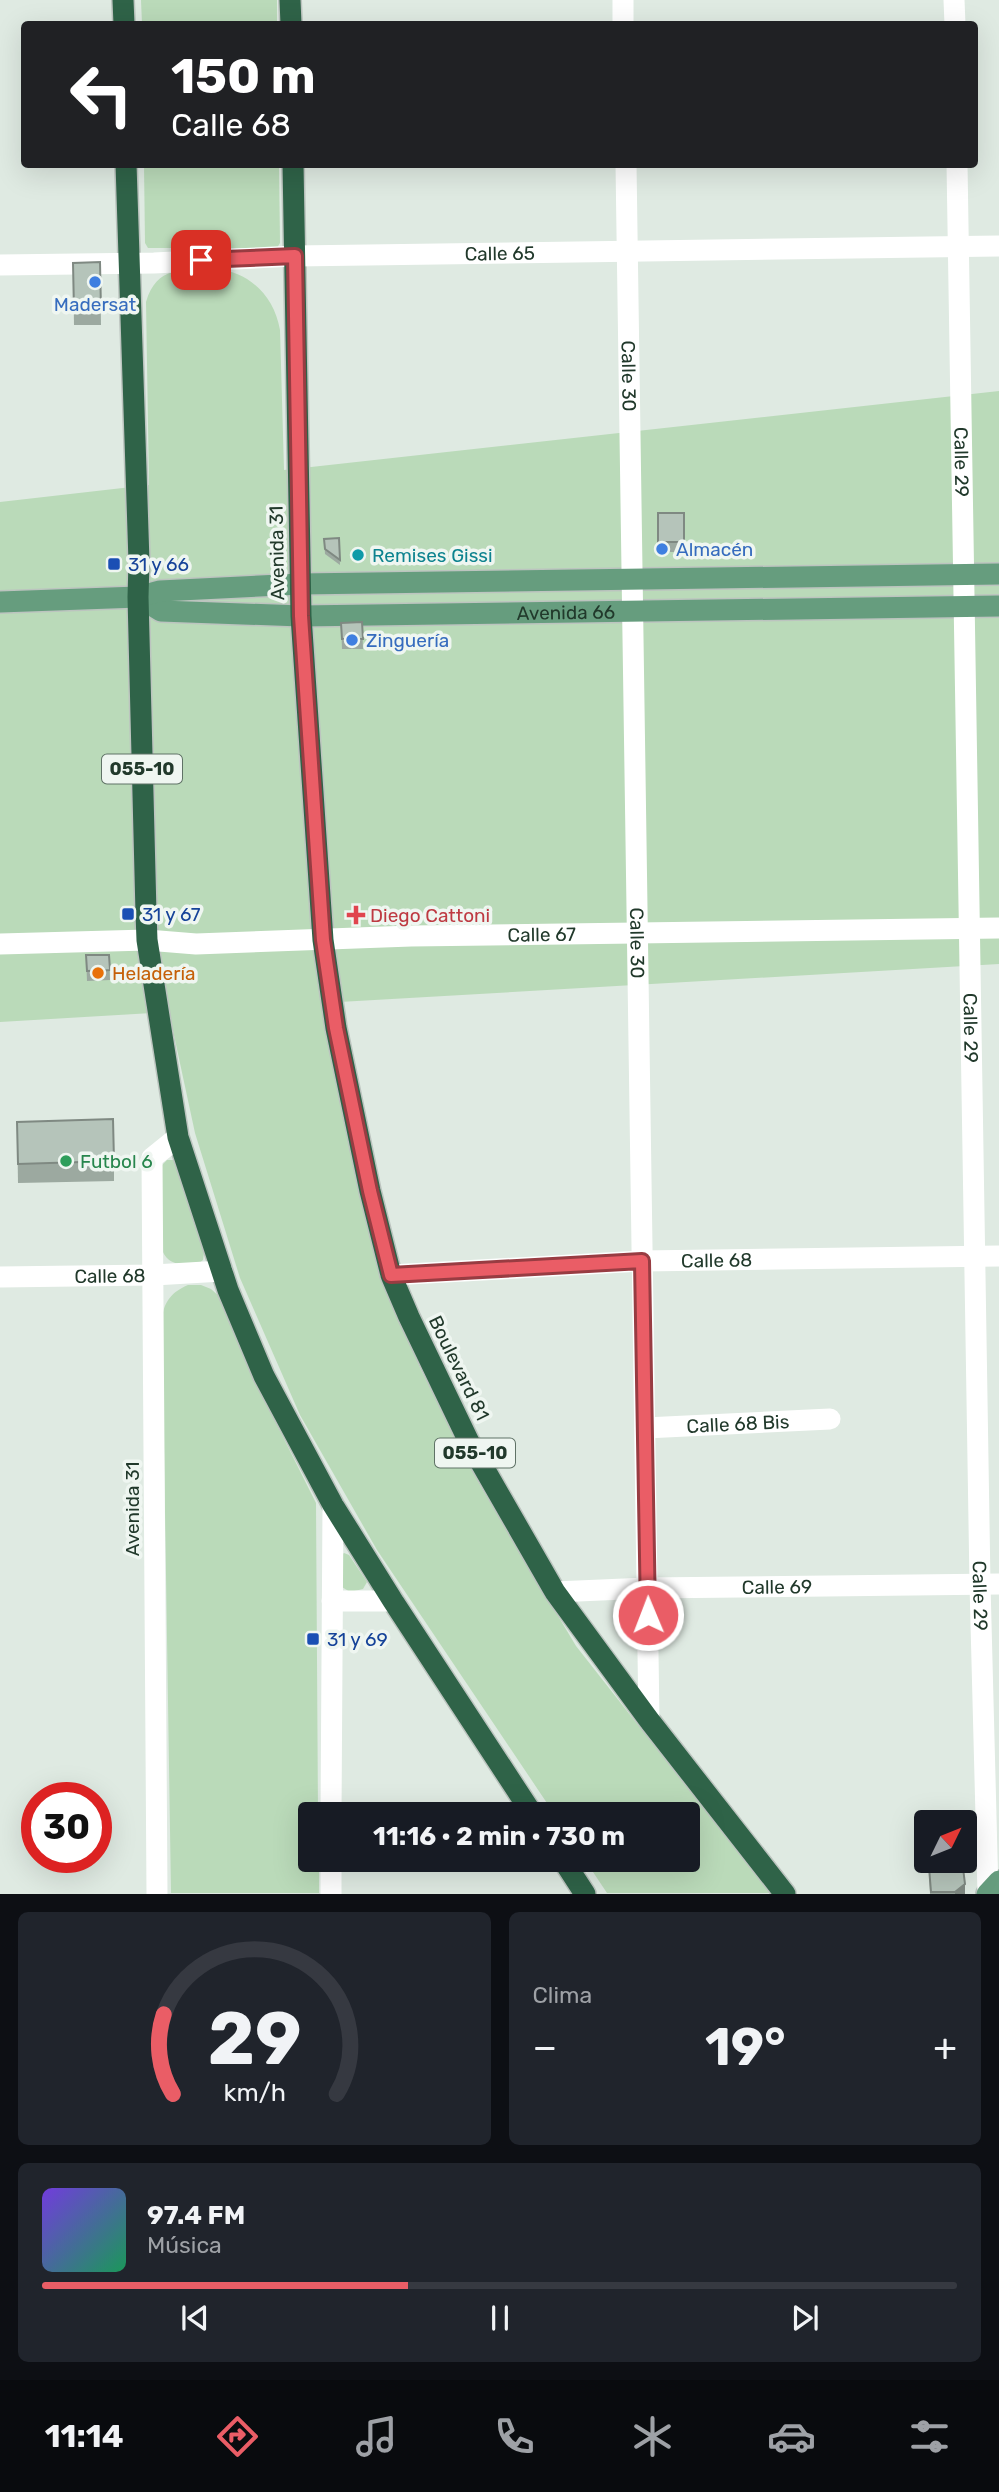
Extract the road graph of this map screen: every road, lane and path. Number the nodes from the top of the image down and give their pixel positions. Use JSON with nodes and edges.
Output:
{"nodes":[{"id":1,"x":123,"y":0,"type":"edge"},
{"id":2,"x":290,"y":0,"type":"edge"},
{"id":3,"x":623,"y":0,"type":"edge"},
{"id":4,"x":954,"y":0,"type":"edge"},
{"id":5,"x":124,"y":21,"type":"edge"},
{"id":6,"x":291,"y":21,"type":"edge"},
{"id":7,"x":623,"y":21,"type":"edge"},
{"id":8,"x":955,"y":21,"type":"edge"},
{"id":9,"x":126,"y":168,"type":"edge"},
{"id":10,"x":293,"y":168,"type":"edge"},
{"id":11,"x":625,"y":168,"type":"edge"},
{"id":12,"x":957,"y":168,"type":"edge"},
{"id":13,"x":999,"y":246,"type":"edge"},
{"id":14,"x":958,"y":247,"type":"junction"},
{"id":15,"x":627,"y":251,"type":"junction"},
{"id":16,"x":295,"y":256,"type":"junction"},
{"id":17,"x":128,"y":263,"type":"junction"},
{"id":18,"x":0,"y":265,"type":"edge"},
{"id":19,"x":964,"y":574,"type":"junction"},
{"id":20,"x":999,"y":574,"type":"edge"},
{"id":21,"x":632,"y":579,"type":"junction"},
{"id":22,"x":301,"y":584,"type":"junction"},
{"id":23,"x":138,"y":597,"type":"junction"},
{"id":24,"x":0,"y":602,"type":"edge"},
{"id":25,"x":999,"y":606,"type":"edge"},
{"id":26,"x":964,"y":607,"type":"junction"},
{"id":27,"x":632,"y":611,"type":"junction"},
{"id":28,"x":301,"y":616,"type":"junction"},
{"id":29,"x":970,"y":928,"type":"junction"},
{"id":30,"x":999,"y":928,"type":"edge"},
{"id":31,"x":637,"y":933,"type":"junction"},
{"id":32,"x":147,"y":940,"type":"junction"},
{"id":33,"x":323,"y":940,"type":"junction"},
{"id":34,"x":0,"y":944,"type":"edge"},
{"id":35,"x":177,"y":1137,"type":"junction"},
{"id":36,"x":975,"y":1256,"type":"junction"},
{"id":37,"x":999,"y":1256,"type":"edge"},
{"id":38,"x":642,"y":1261,"type":"junction"},
{"id":39,"x":222,"y":1271,"type":"junction"},
{"id":40,"x":154,"y":1275,"type":"junction"},
{"id":41,"x":391,"y":1275,"type":"junction"},
{"id":42,"x":0,"y":1278,"type":"edge"},
{"id":43,"x":830,"y":1419,"type":"dead end"},
{"id":44,"x":645,"y":1428,"type":"junction"},
{"id":45,"x":333,"y":1505,"type":"junction"},
{"id":46,"x":990,"y":1584,"type":"edge"},
{"id":47,"x":647,"y":1588,"type":"junction"},
{"id":48,"x":555,"y":1592,"type":"junction"},
{"id":49,"x":332,"y":1601,"type":"junction"},
{"id":50,"x":393,"y":1601,"type":"junction"},
{"id":51,"x":649,"y":1720,"type":"junction"},
{"id":52,"x":331,"y":1802,"type":"edge"},
{"id":53,"x":524,"y":1802,"type":"edge"},
{"id":54,"x":331,"y":1872,"type":"edge"},
{"id":55,"x":571,"y":1872,"type":"edge"},
{"id":56,"x":999,"y":1881,"type":"edge"},
{"id":57,"x":987,"y":1893,"type":"edge"},
{"id":58,"x":156,"y":1894,"type":"edge"},
{"id":59,"x":331,"y":1894,"type":"edge"},
{"id":60,"x":585,"y":1894,"type":"edge"},
{"id":61,"x":785,"y":1894,"type":"edge"}],
"edges":[{"from":1,"to":5,"type":"highway"},
{"from":2,"to":6,"type":"highway"},
{"from":3,"to":7,"type":"street"},
{"from":4,"to":8,"type":"street"},
{"from":9,"to":17,"type":"highway","number":"055-10"},
{"from":10,"to":16,"type":"highway","name":"Avenida 31","number":"055-10"},
{"from":11,"to":15,"type":"street","name":"Calle 30"},
{"from":12,"to":14,"type":"street","name":"Calle 29"},
{"from":13,"to":14,"type":"street","name":"Calle 65"},
{"from":14,"to":15,"type":"street","name":"Calle 65"},
{"from":14,"to":19,"type":"street","name":"Calle 29"},
{"from":15,"to":16,"type":"street","name":"Calle 65"},
{"from":15,"to":21,"type":"street","name":"Calle 30"},
{"from":16,"to":17,"type":"street","name":"Calle 65"},
{"from":16,"to":22,"type":"highway","name":"Avenida 31","number":"055-10"},
{"from":17,"to":18,"type":"street","name":"Calle 65"},
{"from":17,"to":23,"type":"highway","number":"055-10"},
{"from":19,"to":20,"type":"main road","name":"Avenida 66"},
{"from":19,"to":21,"type":"main road","name":"Avenida 66"},
{"from":19,"to":26,"type":"street","name":"Calle 29"},
{"from":21,"to":22,"type":"main road","name":"Avenida 66"},
{"from":21,"to":27,"type":"street","name":"Calle 30"},
{"from":22,"to":23,"type":"main road","name":"Avenida 66"},
{"from":22,"to":28,"type":"highway","name":"Avenida 31","number":"055-10"},
{"from":23,"to":24,"type":"main road","name":"Avenida 66"},
{"from":23,"to":28,"type":"main road","name":"Avenida 66"},
{"from":23,"to":32,"type":"highway","number":"055-10"},
{"from":25,"to":26,"type":"main road","name":"Avenida 66"},
{"from":26,"to":27,"type":"main road","name":"Avenida 66"},
{"from":26,"to":29,"type":"street","name":"Calle 29"},
{"from":27,"to":28,"type":"main road","name":"Avenida 66"},
{"from":27,"to":31,"type":"street","name":"Calle 30"},
{"from":28,"to":33,"type":"highway","name":"Avenida 31","number":"055-10"},
{"from":29,"to":30,"type":"street","name":"Calle 67"},
{"from":29,"to":31,"type":"street","name":"Calle 67"},
{"from":29,"to":36,"type":"street","name":"Calle 29"},
{"from":31,"to":33,"type":"street","name":"Calle 67"},
{"from":31,"to":38,"type":"street","name":"Calle 30"},
{"from":32,"to":33,"type":"street","name":"Calle 67"},
{"from":32,"to":34,"type":"street","name":"Calle 67"},
{"from":32,"to":35,"type":"highway","number":"055-10"},
{"from":33,"to":41,"type":"highway","name":"Boulevard 81","number":"055-10"},
{"from":35,"to":39,"type":"highway","number":"055-10"},
{"from":35,"to":40,"type":"street","name":"Avenida 31"},
{"from":36,"to":37,"type":"street","name":"Calle 68"},
{"from":36,"to":38,"type":"street","name":"Calle 68"},
{"from":36,"to":46,"type":"street","name":"Calle 29"},
{"from":38,"to":41,"type":"street","name":"Calle 68"},
{"from":38,"to":44,"type":"street","name":"Calle 30"},
{"from":39,"to":40,"type":"street","name":"Calle 68"},
{"from":39,"to":45,"type":"highway","number":"055-10"},
{"from":40,"to":42,"type":"street","name":"Calle 68"},
{"from":40,"to":58,"type":"street","name":"Avenida 31"},
{"from":41,"to":48,"type":"highway","name":"Boulevard 81","number":"055-10"},
{"from":43,"to":44,"type":"street","name":"Calle 68 Bis"},
{"from":44,"to":47,"type":"street","name":"Calle 30"},
{"from":45,"to":49,"type":"street"},
{"from":45,"to":50,"type":"highway","number":"055-10"},
{"from":46,"to":47,"type":"street","name":"Calle 69"},
{"from":46,"to":57,"type":"street","name":"Calle 29"},
{"from":47,"to":48,"type":"street","name":"Calle 69"},
{"from":47,"to":51,"type":"street","name":"Calle 30"},
{"from":48,"to":51,"type":"highway","name":"Boulevard 81","number":"055-10"},
{"from":49,"to":50,"type":"street"},
{"from":49,"to":52,"type":"street"},
{"from":50,"to":53,"type":"highway","number":"055-10"},
{"from":51,"to":61,"type":"highway","name":"Boulevard 81","number":"055-10"},
{"from":54,"to":59,"type":"street"},
{"from":55,"to":60,"type":"highway"},
{"from":56,"to":57,"type":"main road"}]}
